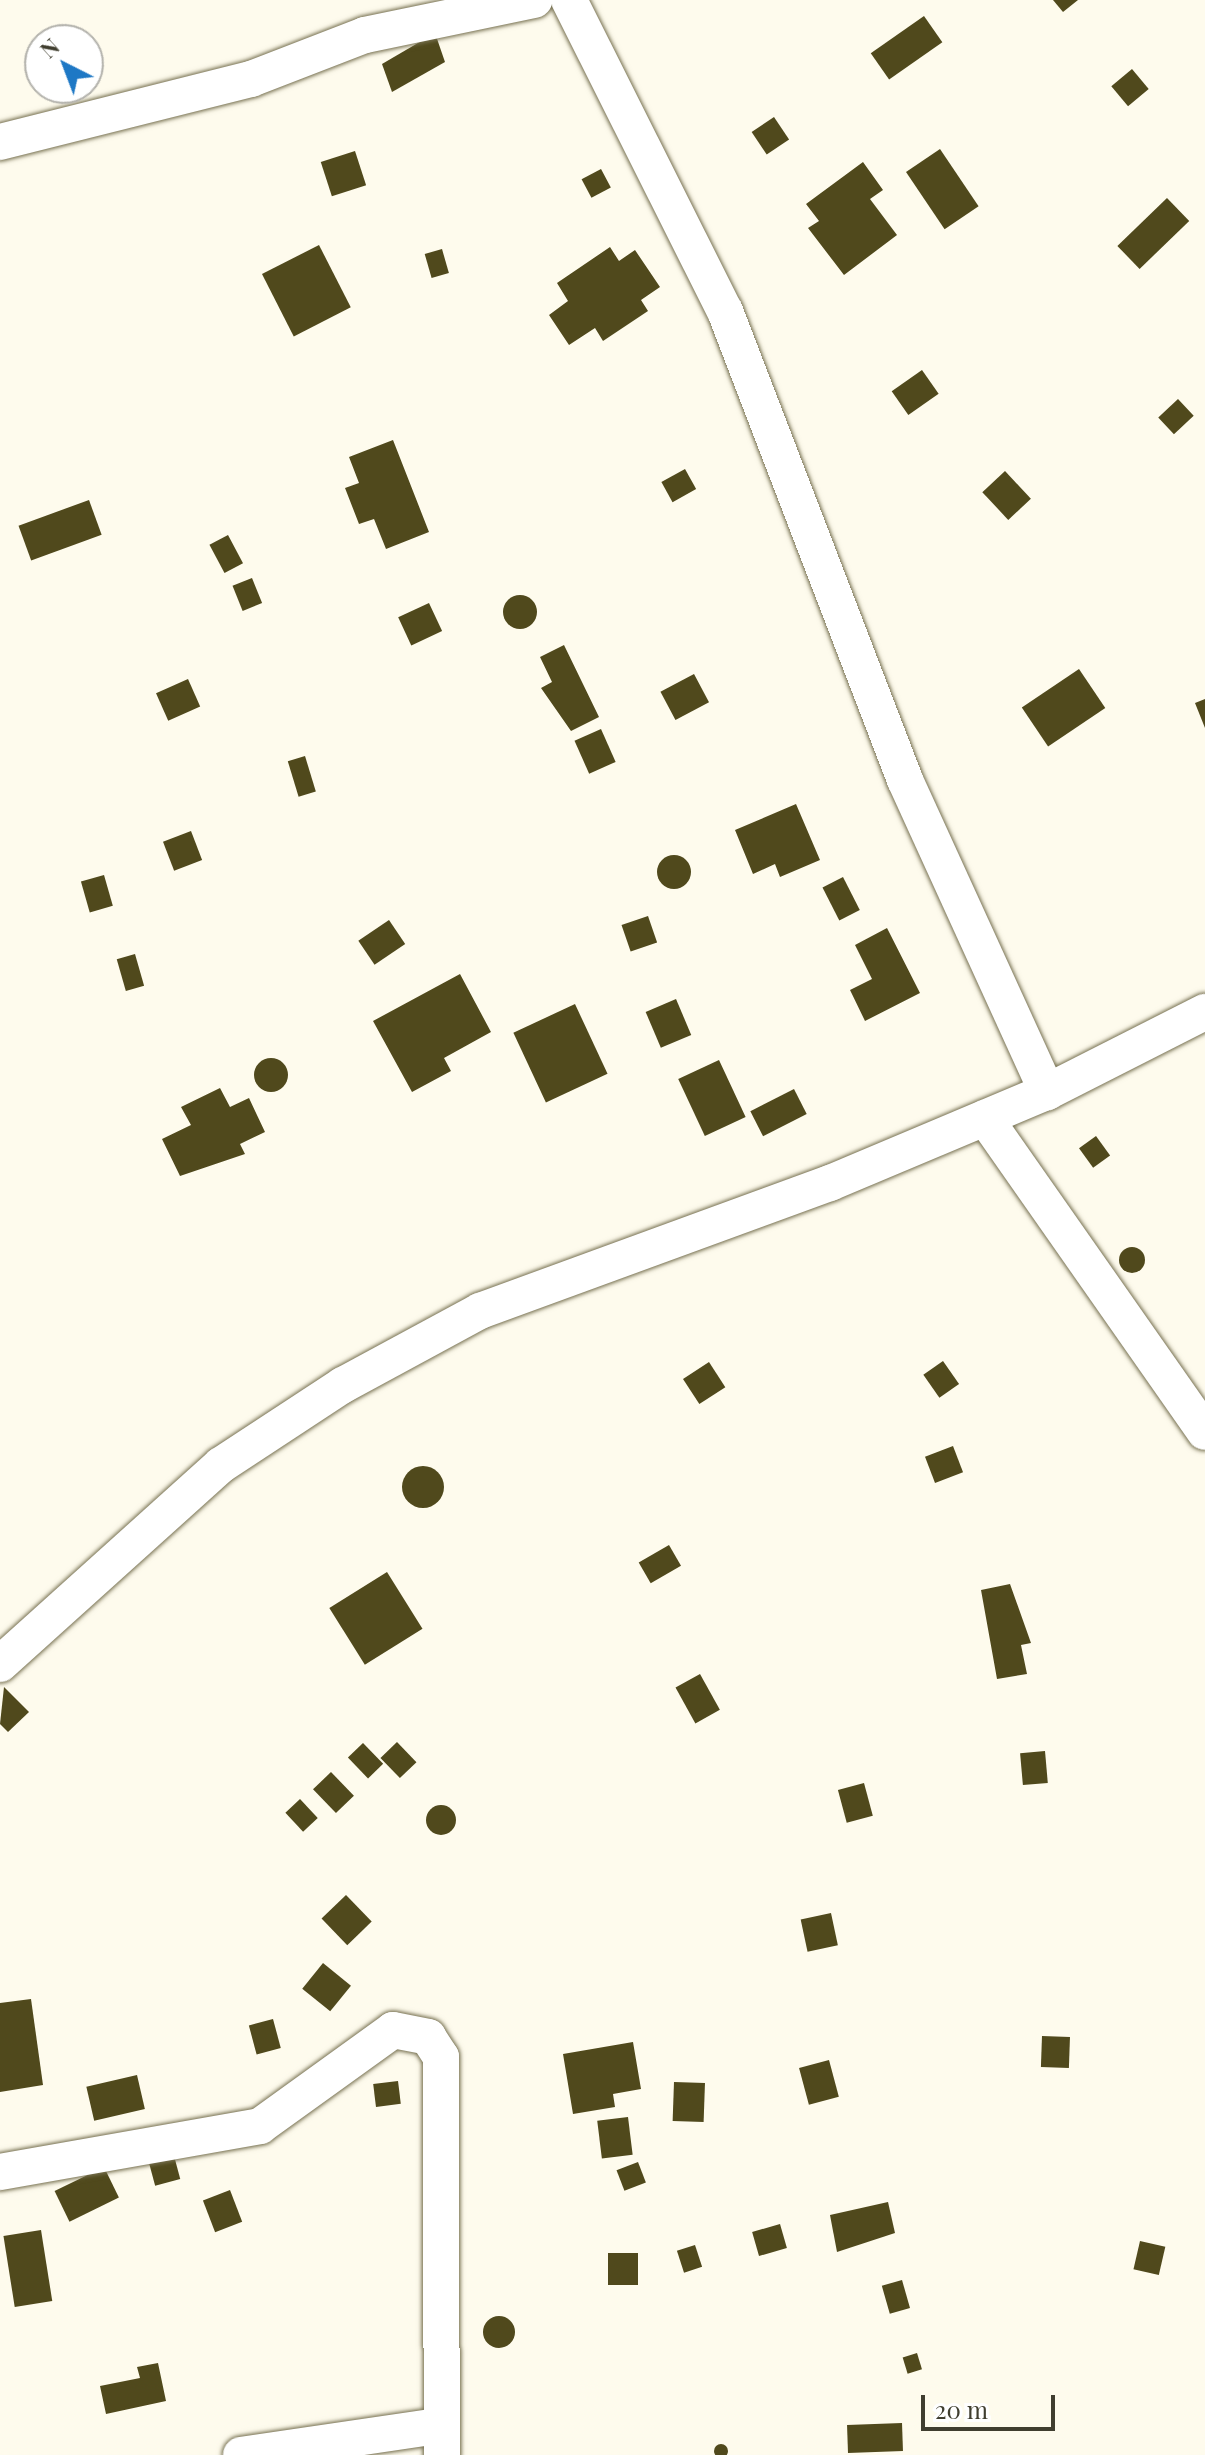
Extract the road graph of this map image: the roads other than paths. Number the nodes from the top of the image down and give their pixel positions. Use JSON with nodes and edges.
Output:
{"nodes":[{"id":1,"x":534,"y":0,"type":"edge"},
{"id":2,"x":569,"y":0,"type":"edge"},
{"id":3,"x":0,"y":142,"type":"edge"},
{"id":4,"x":1205,"y":1012,"type":"edge"},
{"id":5,"x":1047,"y":1092,"type":"junction"},
{"id":6,"x":985,"y":1118,"type":"junction"},
{"id":7,"x":1205,"y":1432,"type":"edge"},
{"id":8,"x":0,"y":1664,"type":"edge"},
{"id":9,"x":0,"y":2172,"type":"edge"},
{"id":10,"x":439,"y":2440,"type":"edge"},
{"id":11,"x":241,"y":2455,"type":"edge"}],
"edges":[{"from":1,"to":3,"type":"street"},
{"from":2,"to":5,"type":"street"},
{"from":4,"to":5,"type":"street"},
{"from":5,"to":6,"type":"street"},
{"from":6,"to":7,"type":"street"},
{"from":6,"to":8,"type":"street"},
{"from":9,"to":10,"type":"street"},
{"from":10,"to":11,"type":"street"}]}
